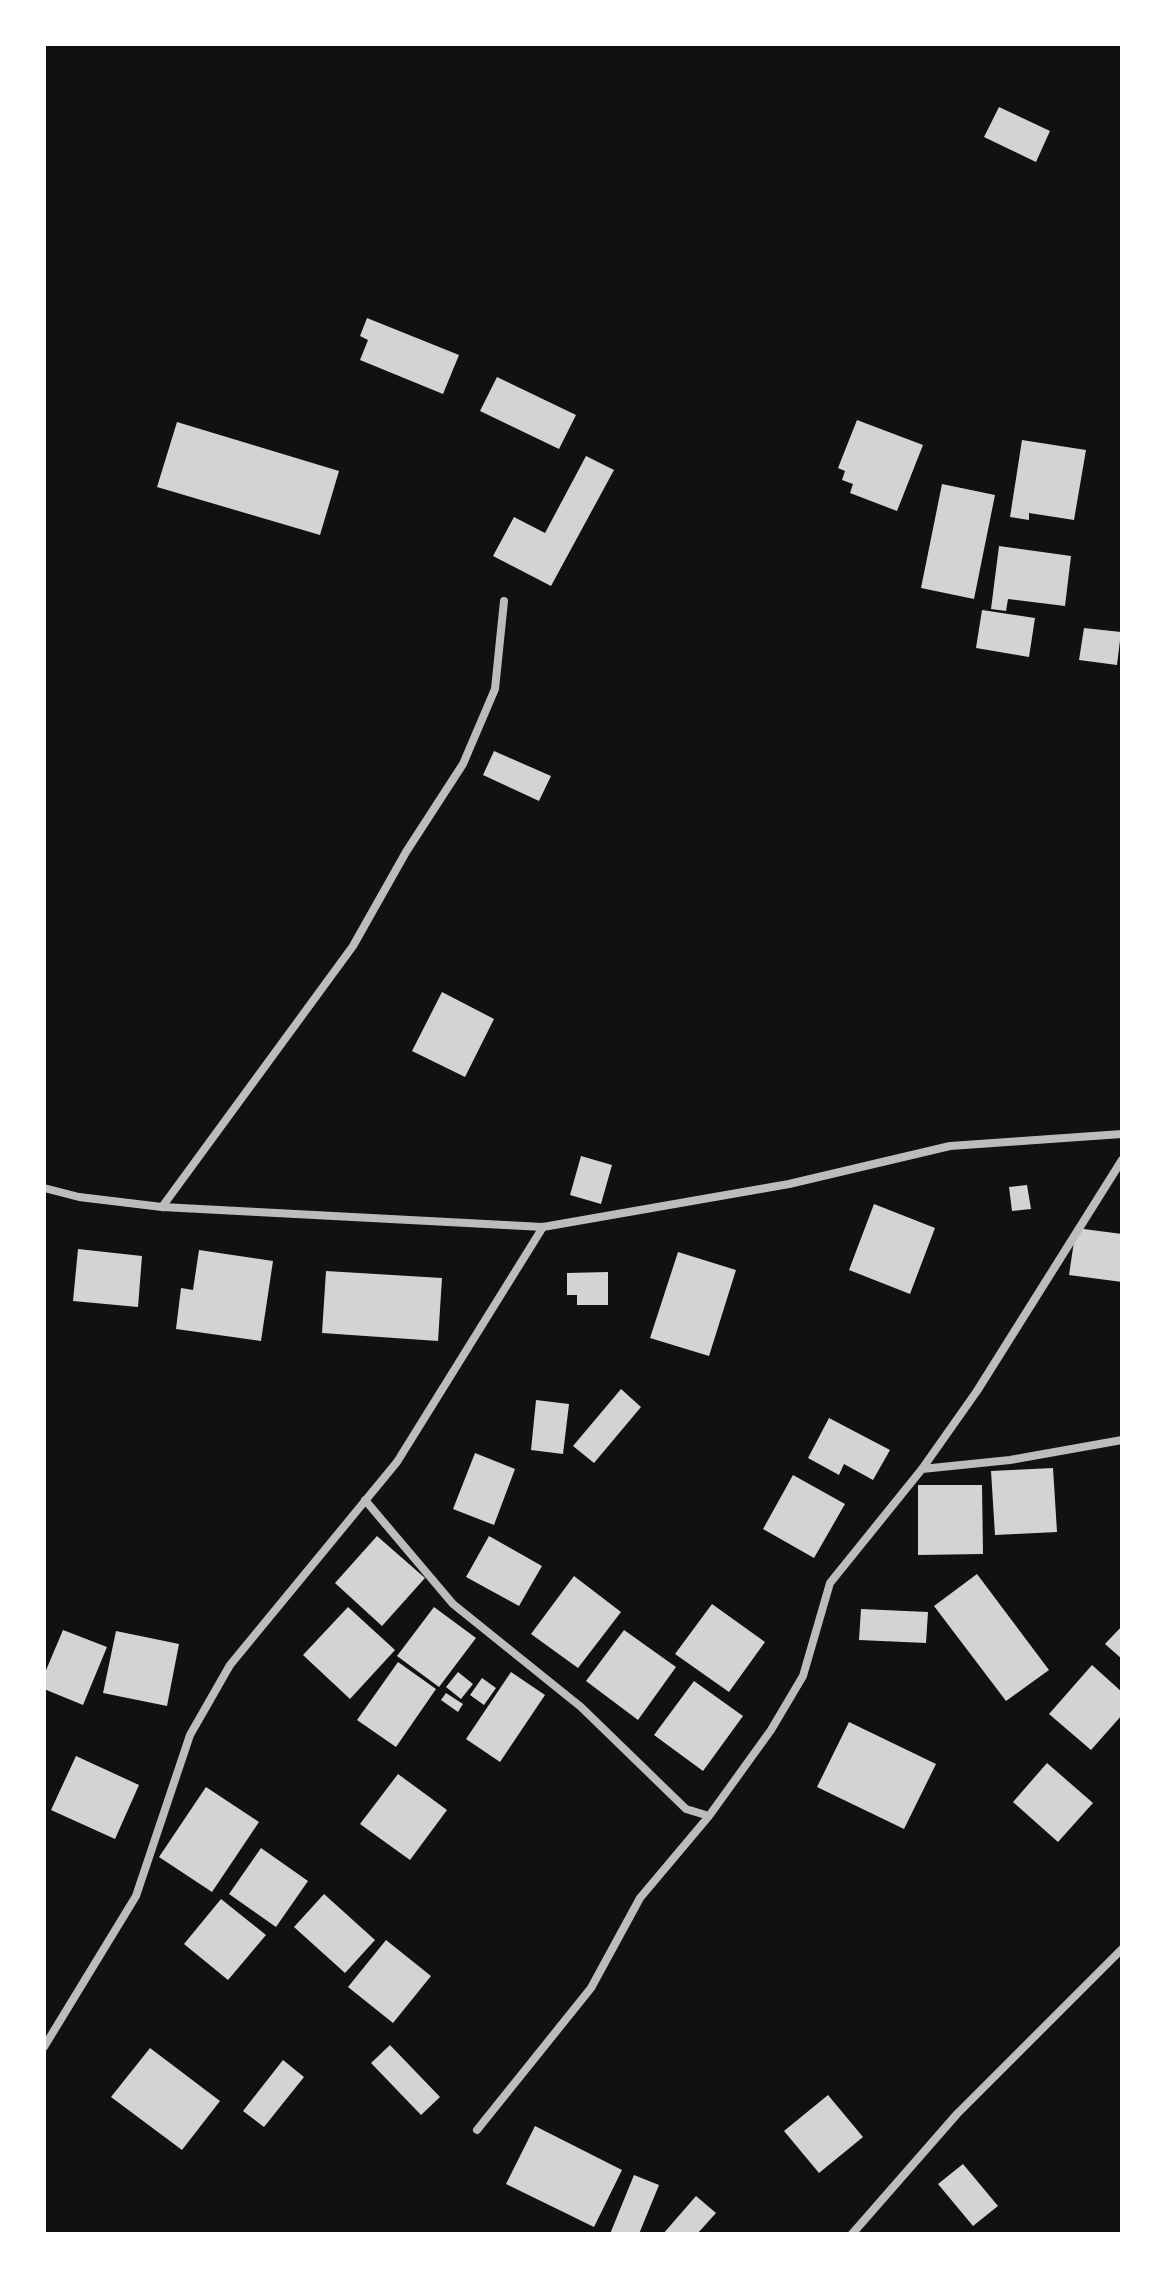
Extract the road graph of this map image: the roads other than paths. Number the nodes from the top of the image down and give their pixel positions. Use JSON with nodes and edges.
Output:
{"nodes":[{"id":1,"x":504,"y":601,"type":"dead end"},
{"id":2,"x":1122,"y":1134,"type":"edge"},
{"id":3,"x":1122,"y":1160,"type":"edge"},
{"id":4,"x":44,"y":1188,"type":"edge"},
{"id":5,"x":162,"y":1207,"type":"junction"},
{"id":6,"x":543,"y":1227,"type":"junction"},
{"id":7,"x":1122,"y":1440,"type":"edge"},
{"id":8,"x":922,"y":1469,"type":"junction"},
{"id":9,"x":365,"y":1500,"type":"junction"},
{"id":10,"x":709,"y":1816,"type":"junction"},
{"id":11,"x":1122,"y":1949,"type":"edge"},
{"id":12,"x":44,"y":2047,"type":"edge"},
{"id":13,"x":477,"y":2130,"type":"dead end"},
{"id":14,"x":852,"y":2234,"type":"edge"}],
"edges":[{"from":1,"to":5,"type":"street"},
{"from":2,"to":6,"type":"street"},
{"from":3,"to":8,"type":"street"},
{"from":4,"to":5,"type":"street"},
{"from":5,"to":6,"type":"street"},
{"from":6,"to":9,"type":"street"},
{"from":7,"to":8,"type":"street"},
{"from":8,"to":10,"type":"street"},
{"from":9,"to":10,"type":"street"},
{"from":9,"to":12,"type":"street"},
{"from":10,"to":13,"type":"street"},
{"from":11,"to":14,"type":"street"}]}
